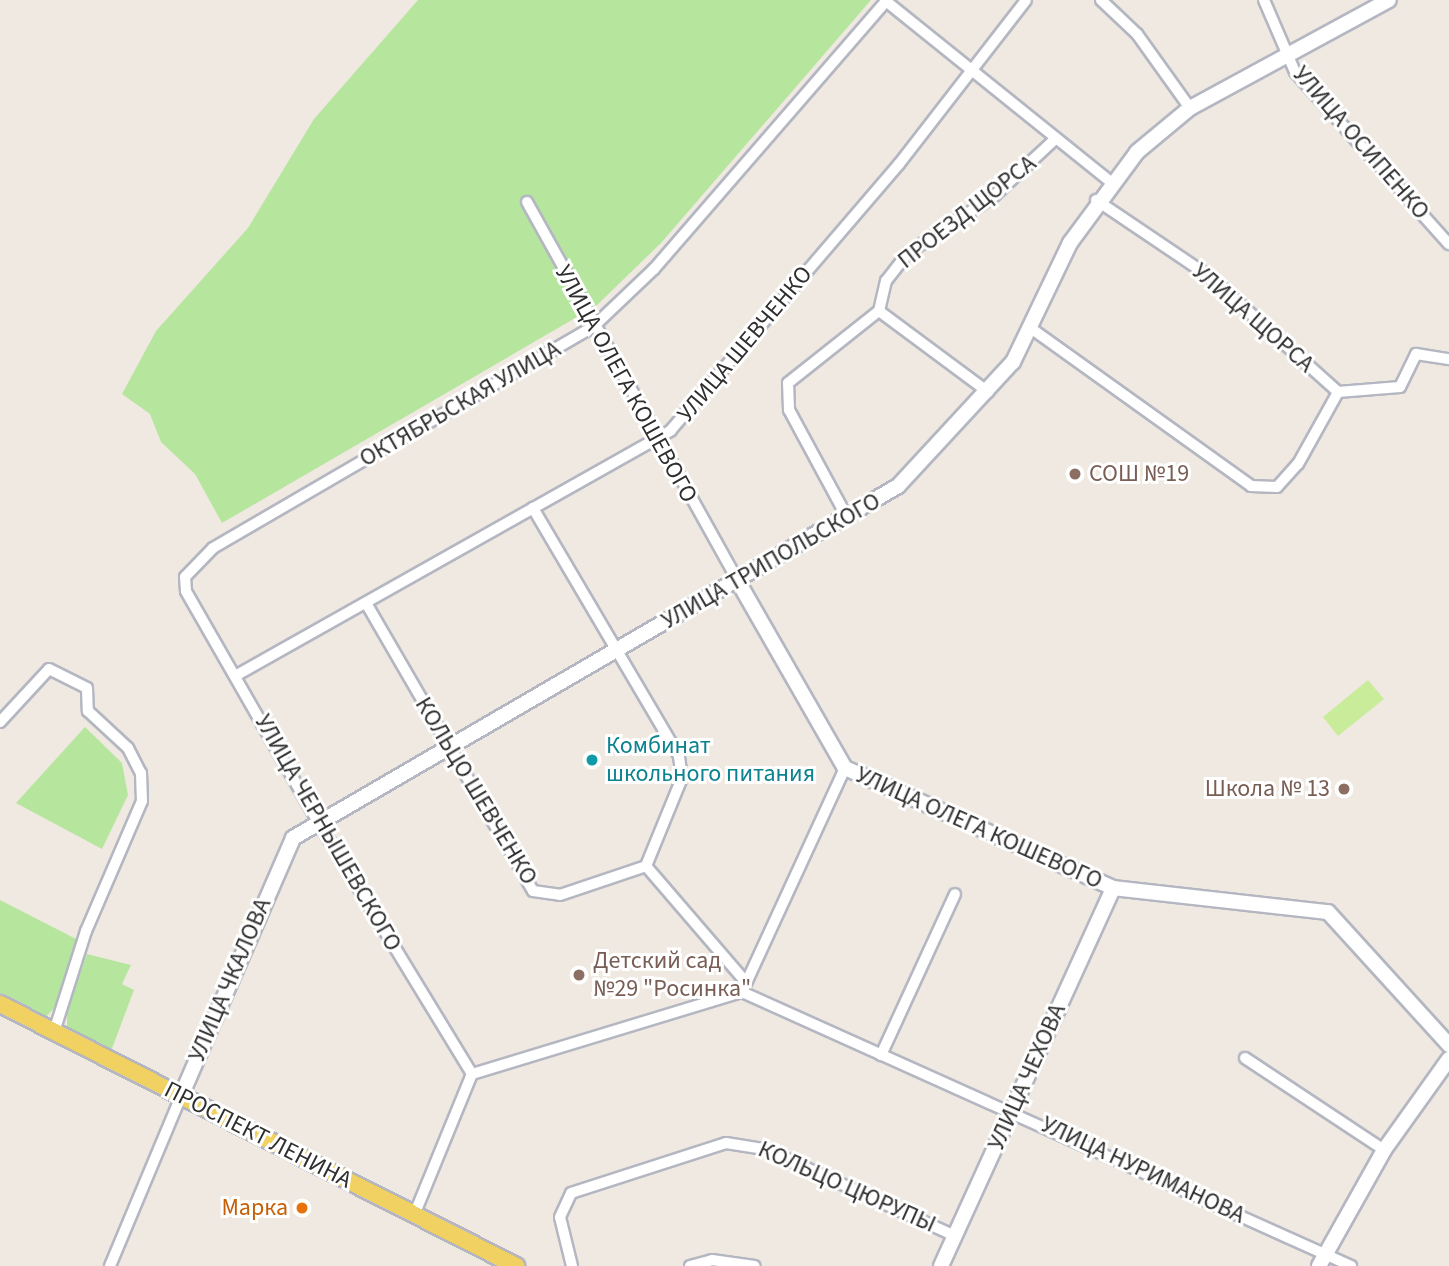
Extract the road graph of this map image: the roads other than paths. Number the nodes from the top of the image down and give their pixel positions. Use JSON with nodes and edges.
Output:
{"nodes":[{"id":1,"x":1026,"y":0,"type":"edge"},
{"id":2,"x":1101,"y":0,"type":"edge"},
{"id":3,"x":1264,"y":0,"type":"edge"},
{"id":4,"x":1389,"y":0,"type":"edge"},
{"id":5,"x":887,"y":1,"type":"edge"},
{"id":6,"x":1288,"y":58,"type":"junction"},
{"id":7,"x":973,"y":73,"type":"junction"},
{"id":8,"x":1190,"y":108,"type":"junction"},
{"id":9,"x":1054,"y":140,"type":"junction"},
{"id":10,"x":1110,"y":181,"type":"junction"},
{"id":11,"x":1096,"y":200,"type":"junction"},
{"id":12,"x":527,"y":202,"type":"dead end"},
{"id":13,"x":1449,"y":244,"type":"edge"},
{"id":14,"x":878,"y":311,"type":"junction"},
{"id":15,"x":593,"y":327,"type":"junction"},
{"id":16,"x":1032,"y":329,"type":"junction"},
{"id":17,"x":1449,"y":359,"type":"edge"},
{"id":18,"x":988,"y":392,"type":"junction"},
{"id":19,"x":1338,"y":392,"type":"junction"},
{"id":20,"x":657,"y":439,"type":"junction"},
{"id":21,"x":533,"y":508,"type":"junction"},
{"id":22,"x":848,"y":520,"type":"junction"},
{"id":23,"x":739,"y":583,"type":"junction"},
{"id":24,"x":186,"y":590,"type":"joint"},
{"id":25,"x":366,"y":603,"type":"junction"},
{"id":26,"x":616,"y":650,"type":"junction"},
{"id":27,"x":237,"y":675,"type":"junction"},
{"id":28,"x":0,"y":722,"type":"edge"},
{"id":29,"x":448,"y":748,"type":"junction"},
{"id":30,"x":845,"y":768,"type":"junction"},
{"id":31,"x":317,"y":820,"type":"junction"},
{"id":32,"x":646,"y":866,"type":"junction"},
{"id":33,"x":1113,"y":888,"type":"junction"},
{"id":34,"x":955,"y":894,"type":"dead end"},
{"id":35,"x":745,"y":981,"type":"junction"},
{"id":36,"x":742,"y":992,"type":"junction"},
{"id":37,"x":0,"y":1004,"type":"edge"},
{"id":38,"x":54,"y":1032,"type":"junction"},
{"id":39,"x":1449,"y":1045,"type":"edge"},
{"id":40,"x":881,"y":1055,"type":"junction"},
{"id":41,"x":1245,"y":1058,"type":"dead end"},
{"id":42,"x":1449,"y":1059,"type":"edge"},
{"id":43,"x":472,"y":1074,"type":"junction"},
{"id":44,"x":181,"y":1096,"type":"junction"},
{"id":45,"x":1012,"y":1110,"type":"junction"},
{"id":46,"x":1384,"y":1150,"type":"junction"},
{"id":47,"x":416,"y":1208,"type":"dead end"},
{"id":48,"x":955,"y":1236,"type":"junction"},
{"id":49,"x":1322,"y":1260,"type":"edge"},
{"id":50,"x":110,"y":1266,"type":"edge"},
{"id":51,"x":516,"y":1266,"type":"edge"},
{"id":52,"x":572,"y":1266,"type":"edge"},
{"id":53,"x":690,"y":1266,"type":"edge"},
{"id":54,"x":755,"y":1266,"type":"edge"},
{"id":55,"x":941,"y":1266,"type":"edge"},
{"id":56,"x":1351,"y":1266,"type":"edge"}],
"edges":[{"from":1,"to":7,"type":"street","name":"УЛИЦА ШЕВЧЕНКО"},
{"from":2,"to":8,"type":"street"},
{"from":3,"to":6,"type":"street","name":"УЛИЦА ОСИПЕНКО"},
{"from":4,"to":6,"type":"street","name":"УЛИЦА ТРИПОЛЬСКОГО"},
{"from":5,"to":7,"type":"street"},
{"from":5,"to":15,"type":"street","name":"ОКТЯБРЬСКАЯ УЛИЦА"},
{"from":6,"to":8,"type":"street","name":"УЛИЦА ТРИПОЛЬСКОГО"},
{"from":6,"to":13,"type":"street","name":"УЛИЦА ОСИПЕНКО"},
{"from":7,"to":9,"type":"street"},
{"from":7,"to":20,"type":"street","name":"УЛИЦА ШЕВЧЕНКО"},
{"from":8,"to":10,"type":"street","name":"УЛИЦА ТРИПОЛЬСКОГО"},
{"from":9,"to":10,"type":"street"},
{"from":9,"to":14,"type":"street","name":"ПРОЕЗД ЩОРСА"},
{"from":10,"to":11,"type":"street","name":"УЛИЦА ТРИПОЛЬСКОГО"},
{"from":11,"to":16,"type":"street","name":"УЛИЦА ТРИПОЛЬСКОГО"},
{"from":11,"to":19,"type":"street","name":"УЛИЦА ЩОРСА"},
{"from":12,"to":15,"type":"street","name":"УЛИЦА ОЛЕГА КОШЕВОГО"},
{"from":14,"to":18,"type":"street"},
{"from":14,"to":22,"type":"street"},
{"from":15,"to":20,"type":"street","name":"УЛИЦА ОЛЕГА КОШЕВОГО"},
{"from":15,"to":24,"type":"street","name":"ОКТЯБРЬСКАЯ УЛИЦА"},
{"from":16,"to":18,"type":"street","name":"УЛИЦА ТРИПОЛЬСКОГО"},
{"from":16,"to":19,"type":"street"},
{"from":17,"to":19,"type":"street"},
{"from":18,"to":22,"type":"street","name":"УЛИЦА ТРИПОЛЬСКОГО"},
{"from":20,"to":21,"type":"street","name":"УЛИЦА ШЕВЧЕНКО"},
{"from":20,"to":23,"type":"street","name":"УЛИЦА ОЛЕГА КОШЕВОГО"},
{"from":21,"to":25,"type":"street","name":"УЛИЦА ШЕВЧЕНКО"},
{"from":21,"to":26,"type":"street"},
{"from":22,"to":23,"type":"street","name":"УЛИЦА ТРИПОЛЬСКОГО"},
{"from":23,"to":26,"type":"street","name":"УЛИЦА ТРИПОЛЬСКОГО"},
{"from":23,"to":30,"type":"street","name":"УЛИЦА ОЛЕГА КОШЕВОГО"},
{"from":24,"to":27,"type":"street","name":"УЛИЦА ЧЕРНЫШЕВСКОГО"},
{"from":25,"to":27,"type":"street","name":"УЛИЦА ШЕВЧЕНКО"},
{"from":25,"to":29,"type":"street","name":"КОЛЬЦО ШЕВЧЕНКО"},
{"from":26,"to":29,"type":"street","name":"УЛИЦА ТРИПОЛЬСКОГО"},
{"from":26,"to":32,"type":"street"},
{"from":27,"to":31,"type":"street","name":"УЛИЦА ЧЕРНЫШЕВСКОГО"},
{"from":28,"to":38,"type":"street"},
{"from":29,"to":31,"type":"street","name":"УЛИЦА ТРИПОЛЬСКОГО"},
{"from":29,"to":32,"type":"street","name":"КОЛЬЦО ШЕВЧЕНКО"},
{"from":30,"to":33,"type":"street","name":"УЛИЦА ОЛЕГА КОШЕВОГО"},
{"from":30,"to":35,"type":"street"},
{"from":31,"to":43,"type":"street","name":"УЛИЦА ЧЕРНЫШЕВСКОГО"},
{"from":31,"to":44,"type":"street","name":"УЛИЦА ЧКАЛОВА"},
{"from":32,"to":35,"type":"street"},
{"from":33,"to":39,"type":"street","name":"УЛИЦА ОЛЕГА КОШЕВОГО"},
{"from":33,"to":45,"type":"street","name":"УЛИЦА ЧЕХОВА"},
{"from":34,"to":40,"type":"street"},
{"from":35,"to":36,"type":"street"},
{"from":36,"to":40,"type":"street","name":"УЛИЦА НУРИМАНОВА"},
{"from":36,"to":43,"type":"street"},
{"from":37,"to":38,"type":"main road","name":"ПРОСПЕКТ ЛЕНИНА"},
{"from":38,"to":44,"type":"main road","name":"ПРОСПЕКТ ЛЕНИНА"},
{"from":40,"to":45,"type":"street","name":"УЛИЦА НУРИМАНОВА"},
{"from":41,"to":46,"type":"street"},
{"from":42,"to":46,"type":"street"},
{"from":43,"to":47,"type":"street"},
{"from":44,"to":50,"type":"street","name":"УЛИЦА ЧКАЛОВА"},
{"from":44,"to":51,"type":"main road","name":"ПРОСПЕКТ ЛЕНИНА"},
{"from":45,"to":48,"type":"street","name":"УЛИЦА ЧЕХОВА"},
{"from":45,"to":49,"type":"street","name":"УЛИЦА НУРИМАНОВА"},
{"from":46,"to":49,"type":"street"},
{"from":48,"to":52,"type":"street","name":"КОЛЬЦО ЦЮРУПЫ"},
{"from":48,"to":55,"type":"street","name":"УЛИЦА ЧЕХОВА"},
{"from":49,"to":56,"type":"street","name":"УЛИЦА НУРИМАНОВА"},
{"from":53,"to":54,"type":"street"}]}
